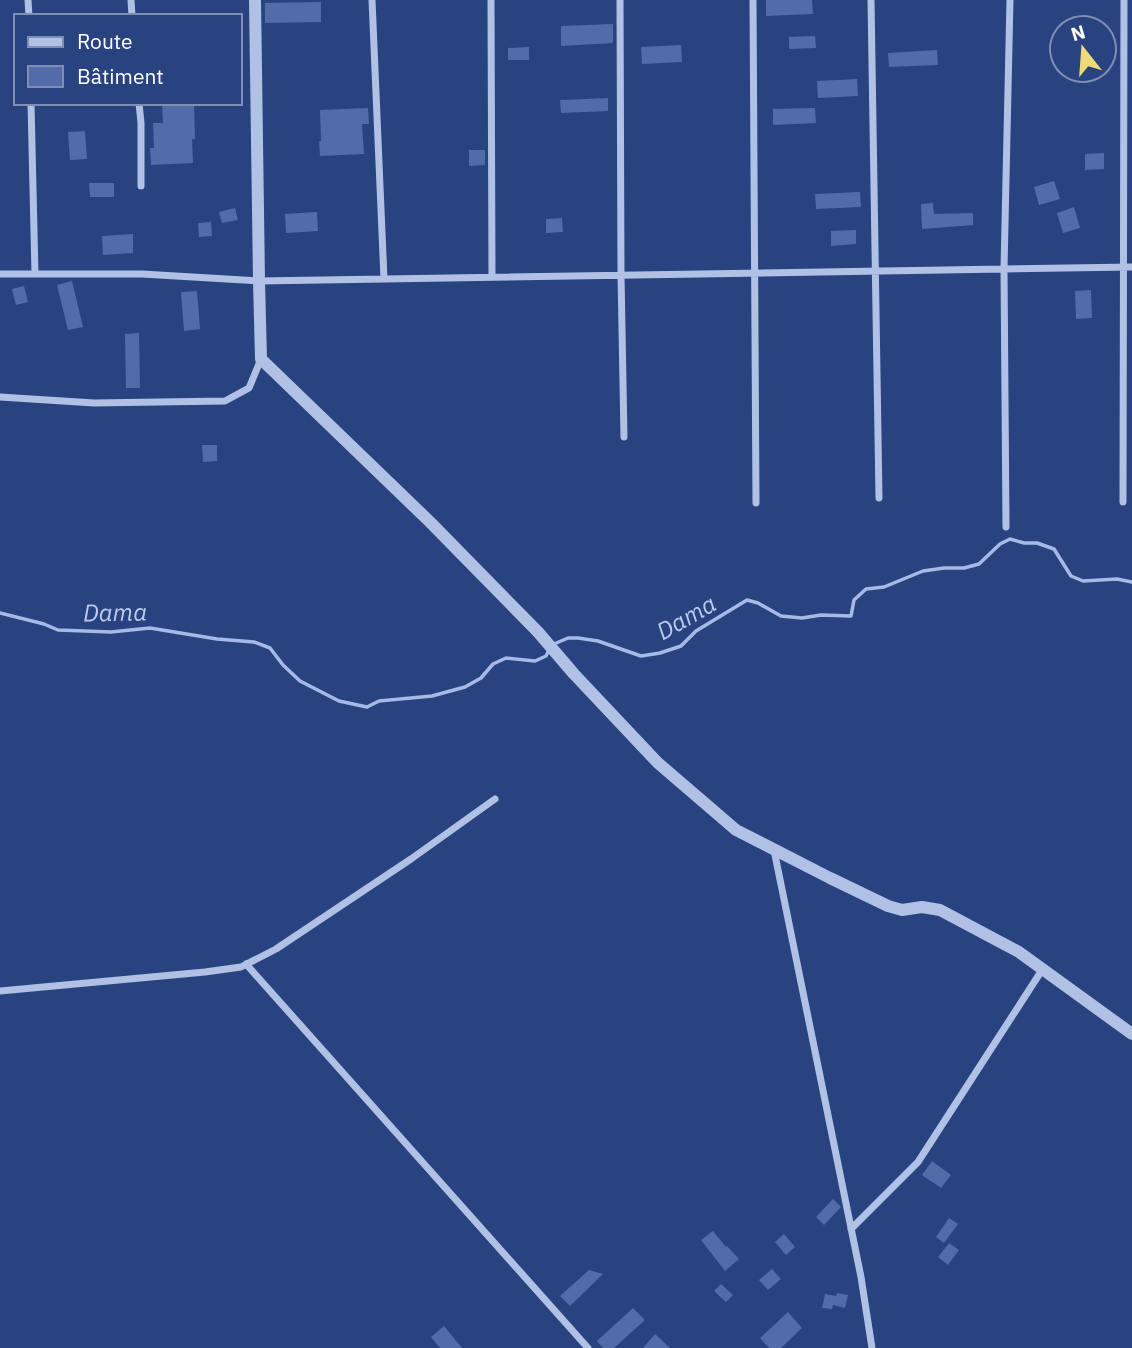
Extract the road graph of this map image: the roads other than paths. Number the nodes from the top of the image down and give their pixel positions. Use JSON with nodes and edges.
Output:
{"nodes":[{"id":1,"x":255,"y":0,"type":"edge"},
{"id":2,"x":372,"y":0,"type":"edge"},
{"id":3,"x":491,"y":0,"type":"edge"},
{"id":4,"x":620,"y":0,"type":"edge"},
{"id":5,"x":753,"y":0,"type":"edge"},
{"id":6,"x":871,"y":0,"type":"edge"},
{"id":7,"x":1010,"y":0,"type":"edge"},
{"id":8,"x":1124,"y":0,"type":"edge"},
{"id":9,"x":31,"y":105,"type":"edge"},
{"id":10,"x":139,"y":105,"type":"edge"},
{"id":11,"x":141,"y":186,"type":"dead end"},
{"id":12,"x":1128,"y":267,"type":"edge"},
{"id":13,"x":1004,"y":269,"type":"junction"},
{"id":14,"x":876,"y":271,"type":"junction"},
{"id":15,"x":755,"y":273,"type":"junction"},
{"id":16,"x":0,"y":274,"type":"edge"},
{"id":17,"x":35,"y":274,"type":"junction"},
{"id":18,"x":621,"y":275,"type":"junction"},
{"id":19,"x":492,"y":277,"type":"junction"},
{"id":20,"x":384,"y":279,"type":"junction"},
{"id":21,"x":259,"y":281,"type":"junction"},
{"id":22,"x":261,"y":359,"type":"junction"},
{"id":23,"x":0,"y":397,"type":"edge"},
{"id":24,"x":624,"y":437,"type":"dead end"},
{"id":25,"x":879,"y":498,"type":"dead end"},
{"id":26,"x":1123,"y":502,"type":"dead end"},
{"id":27,"x":756,"y":503,"type":"dead end"},
{"id":28,"x":1006,"y":527,"type":"dead end"},
{"id":29,"x":495,"y":799,"type":"dead end"},
{"id":30,"x":773,"y":849,"type":"junction"},
{"id":31,"x":246,"y":964,"type":"junction"},
{"id":32,"x":1042,"y":970,"type":"junction"},
{"id":33,"x":0,"y":991,"type":"edge"},
{"id":34,"x":1132,"y":1034,"type":"edge"},
{"id":35,"x":851,"y":1229,"type":"junction"},
{"id":36,"x":589,"y":1348,"type":"edge"},
{"id":37,"x":872,"y":1348,"type":"edge"}],
"edges":[{"from":1,"to":21,"type":"street"},
{"from":2,"to":20,"type":"street"},
{"from":3,"to":19,"type":"street"},
{"from":4,"to":18,"type":"street"},
{"from":5,"to":15,"type":"street"},
{"from":6,"to":14,"type":"street"},
{"from":7,"to":13,"type":"street"},
{"from":8,"to":12,"type":"street"},
{"from":9,"to":17,"type":"street"},
{"from":10,"to":11,"type":"street"},
{"from":12,"to":13,"type":"street"},
{"from":12,"to":26,"type":"street"},
{"from":13,"to":14,"type":"street"},
{"from":13,"to":28,"type":"street"},
{"from":14,"to":15,"type":"street"},
{"from":14,"to":25,"type":"street"},
{"from":15,"to":18,"type":"street"},
{"from":15,"to":27,"type":"street"},
{"from":16,"to":17,"type":"street"},
{"from":17,"to":21,"type":"street"},
{"from":18,"to":19,"type":"street"},
{"from":18,"to":24,"type":"street"},
{"from":19,"to":20,"type":"street"},
{"from":20,"to":21,"type":"street"},
{"from":21,"to":22,"type":"street"},
{"from":22,"to":23,"type":"street"},
{"from":22,"to":30,"type":"street"},
{"from":29,"to":31,"type":"street"},
{"from":30,"to":32,"type":"street"},
{"from":30,"to":35,"type":"street"},
{"from":31,"to":33,"type":"street"},
{"from":31,"to":36,"type":"street"},
{"from":32,"to":34,"type":"street"},
{"from":32,"to":35,"type":"street"},
{"from":35,"to":37,"type":"street"}]}
